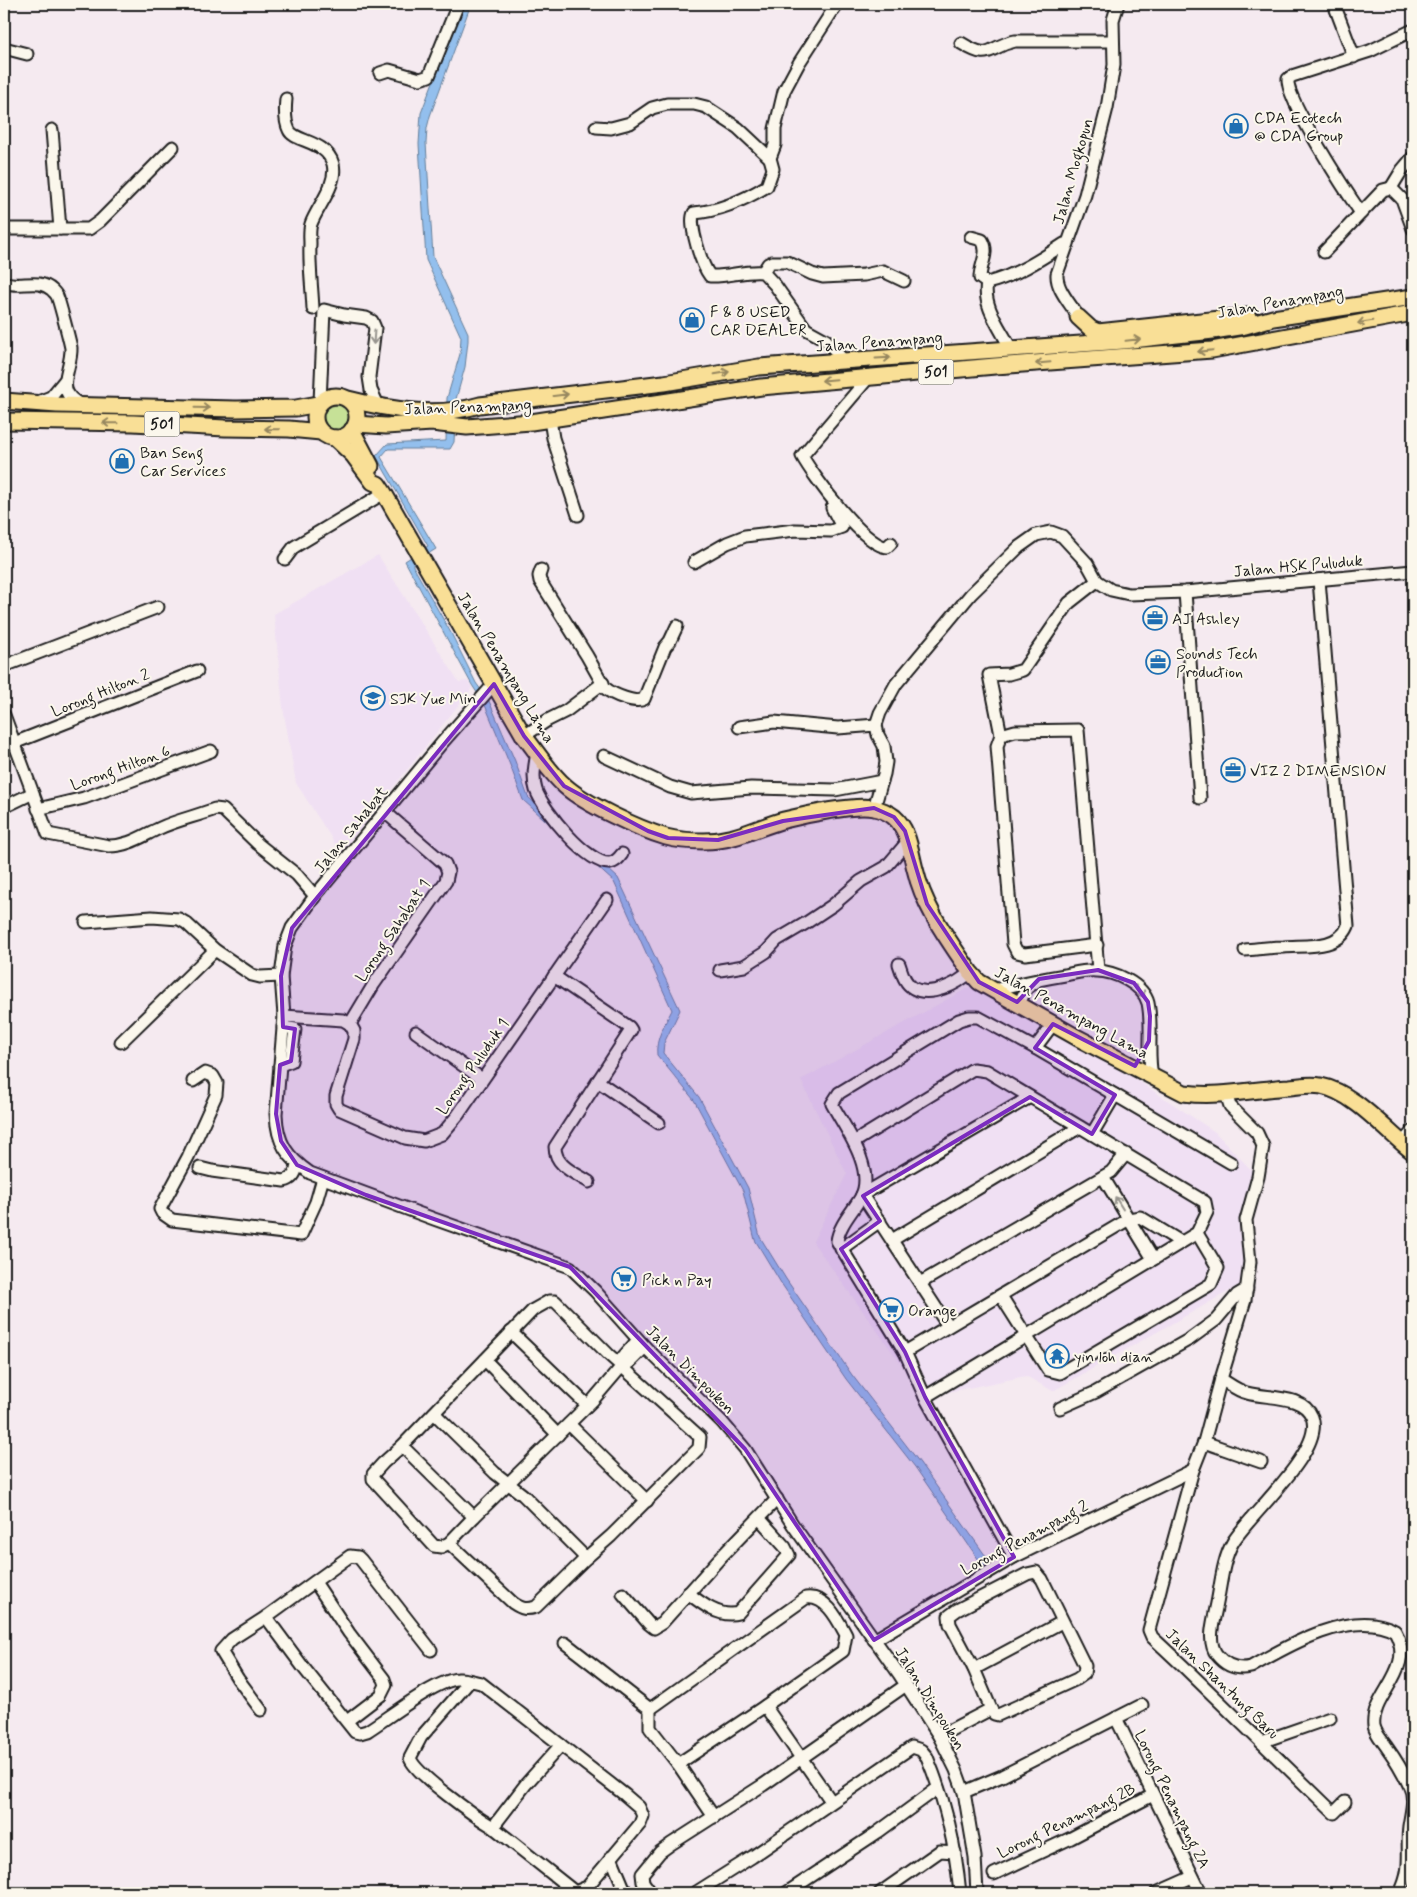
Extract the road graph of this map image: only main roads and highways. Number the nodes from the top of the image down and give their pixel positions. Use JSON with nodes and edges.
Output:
{"nodes":[{"id":1,"x":1413,"y":297,"type":"edge"},
{"id":2,"x":1413,"y":313,"type":"edge"},
{"id":3,"x":1273,"y":318,"type":"junction"},
{"id":4,"x":1245,"y":326,"type":"junction"},
{"id":5,"x":1270,"y":339,"type":"junction"},
{"id":6,"x":1046,"y":346,"type":"junction"},
{"id":7,"x":348,"y":399,"type":"junction"},
{"id":8,"x":4,"y":402,"type":"edge"},
{"id":9,"x":319,"y":403,"type":"junction"},
{"id":10,"x":435,"y":417,"type":"junction"},
{"id":11,"x":4,"y":421,"type":"edge"},
{"id":12,"x":386,"y":426,"type":"junction"},
{"id":13,"x":354,"y":427,"type":"junction"},
{"id":14,"x":321,"y":432,"type":"junction"},
{"id":15,"x":335,"y":438,"type":"junction"},
{"id":16,"x":368,"y":460,"type":"junction"},
{"id":17,"x":381,"y":488,"type":"junction"},
{"id":18,"x":1408,"y":1148,"type":"edge"}],
"edges":[{"from":1,"to":3,"type":"main road","name":"Jalan Penampang","number":"501"},
{"from":2,"to":5,"type":"main road","name":"Jalan Penampang","number":"501","one_way":true},
{"from":3,"to":4,"type":"main road","name":"Jalan Penampang","number":"501"},
{"from":3,"to":6,"type":"main road"},
{"from":4,"to":5,"type":"main road"},
{"from":6,"to":4,"type":"main road","name":"Jalan Penampang","number":"501","one_way":true},
{"from":5,"to":10,"type":"main road","name":"Jalan Penampang","number":"501","one_way":true},
{"from":10,"to":6,"type":"main road","name":"Jalan Penampang","number":"501","one_way":true},
{"from":7,"to":9,"type":"main road"},
{"from":7,"to":10,"type":"main road","name":"Jalan Penampang","number":"501"},
{"from":7,"to":13,"type":"main road"},
{"from":8,"to":9,"type":"main road","number":"501","one_way":true},
{"from":9,"to":14,"type":"main road"},
{"from":10,"to":12,"type":"main road","name":"Jalan Penampang","number":"501"},
{"from":14,"to":11,"type":"main road","number":"501","one_way":true},
{"from":12,"to":13,"type":"main road","name":"Jalan Penampang","number":"501"},
{"from":12,"to":16,"type":"main road"},
{"from":13,"to":15,"type":"main road"},
{"from":13,"to":16,"type":"main road","name":"Jalan Penampang Lama"},
{"from":14,"to":15,"type":"main road"},
{"from":15,"to":17,"type":"main road","name":"Jalan Penampang Lama"},
{"from":16,"to":17,"type":"main road","name":"Jalan Penampang Lama"},
{"from":17,"to":18,"type":"main road","name":"Jalan Penampang Lama"}]}
